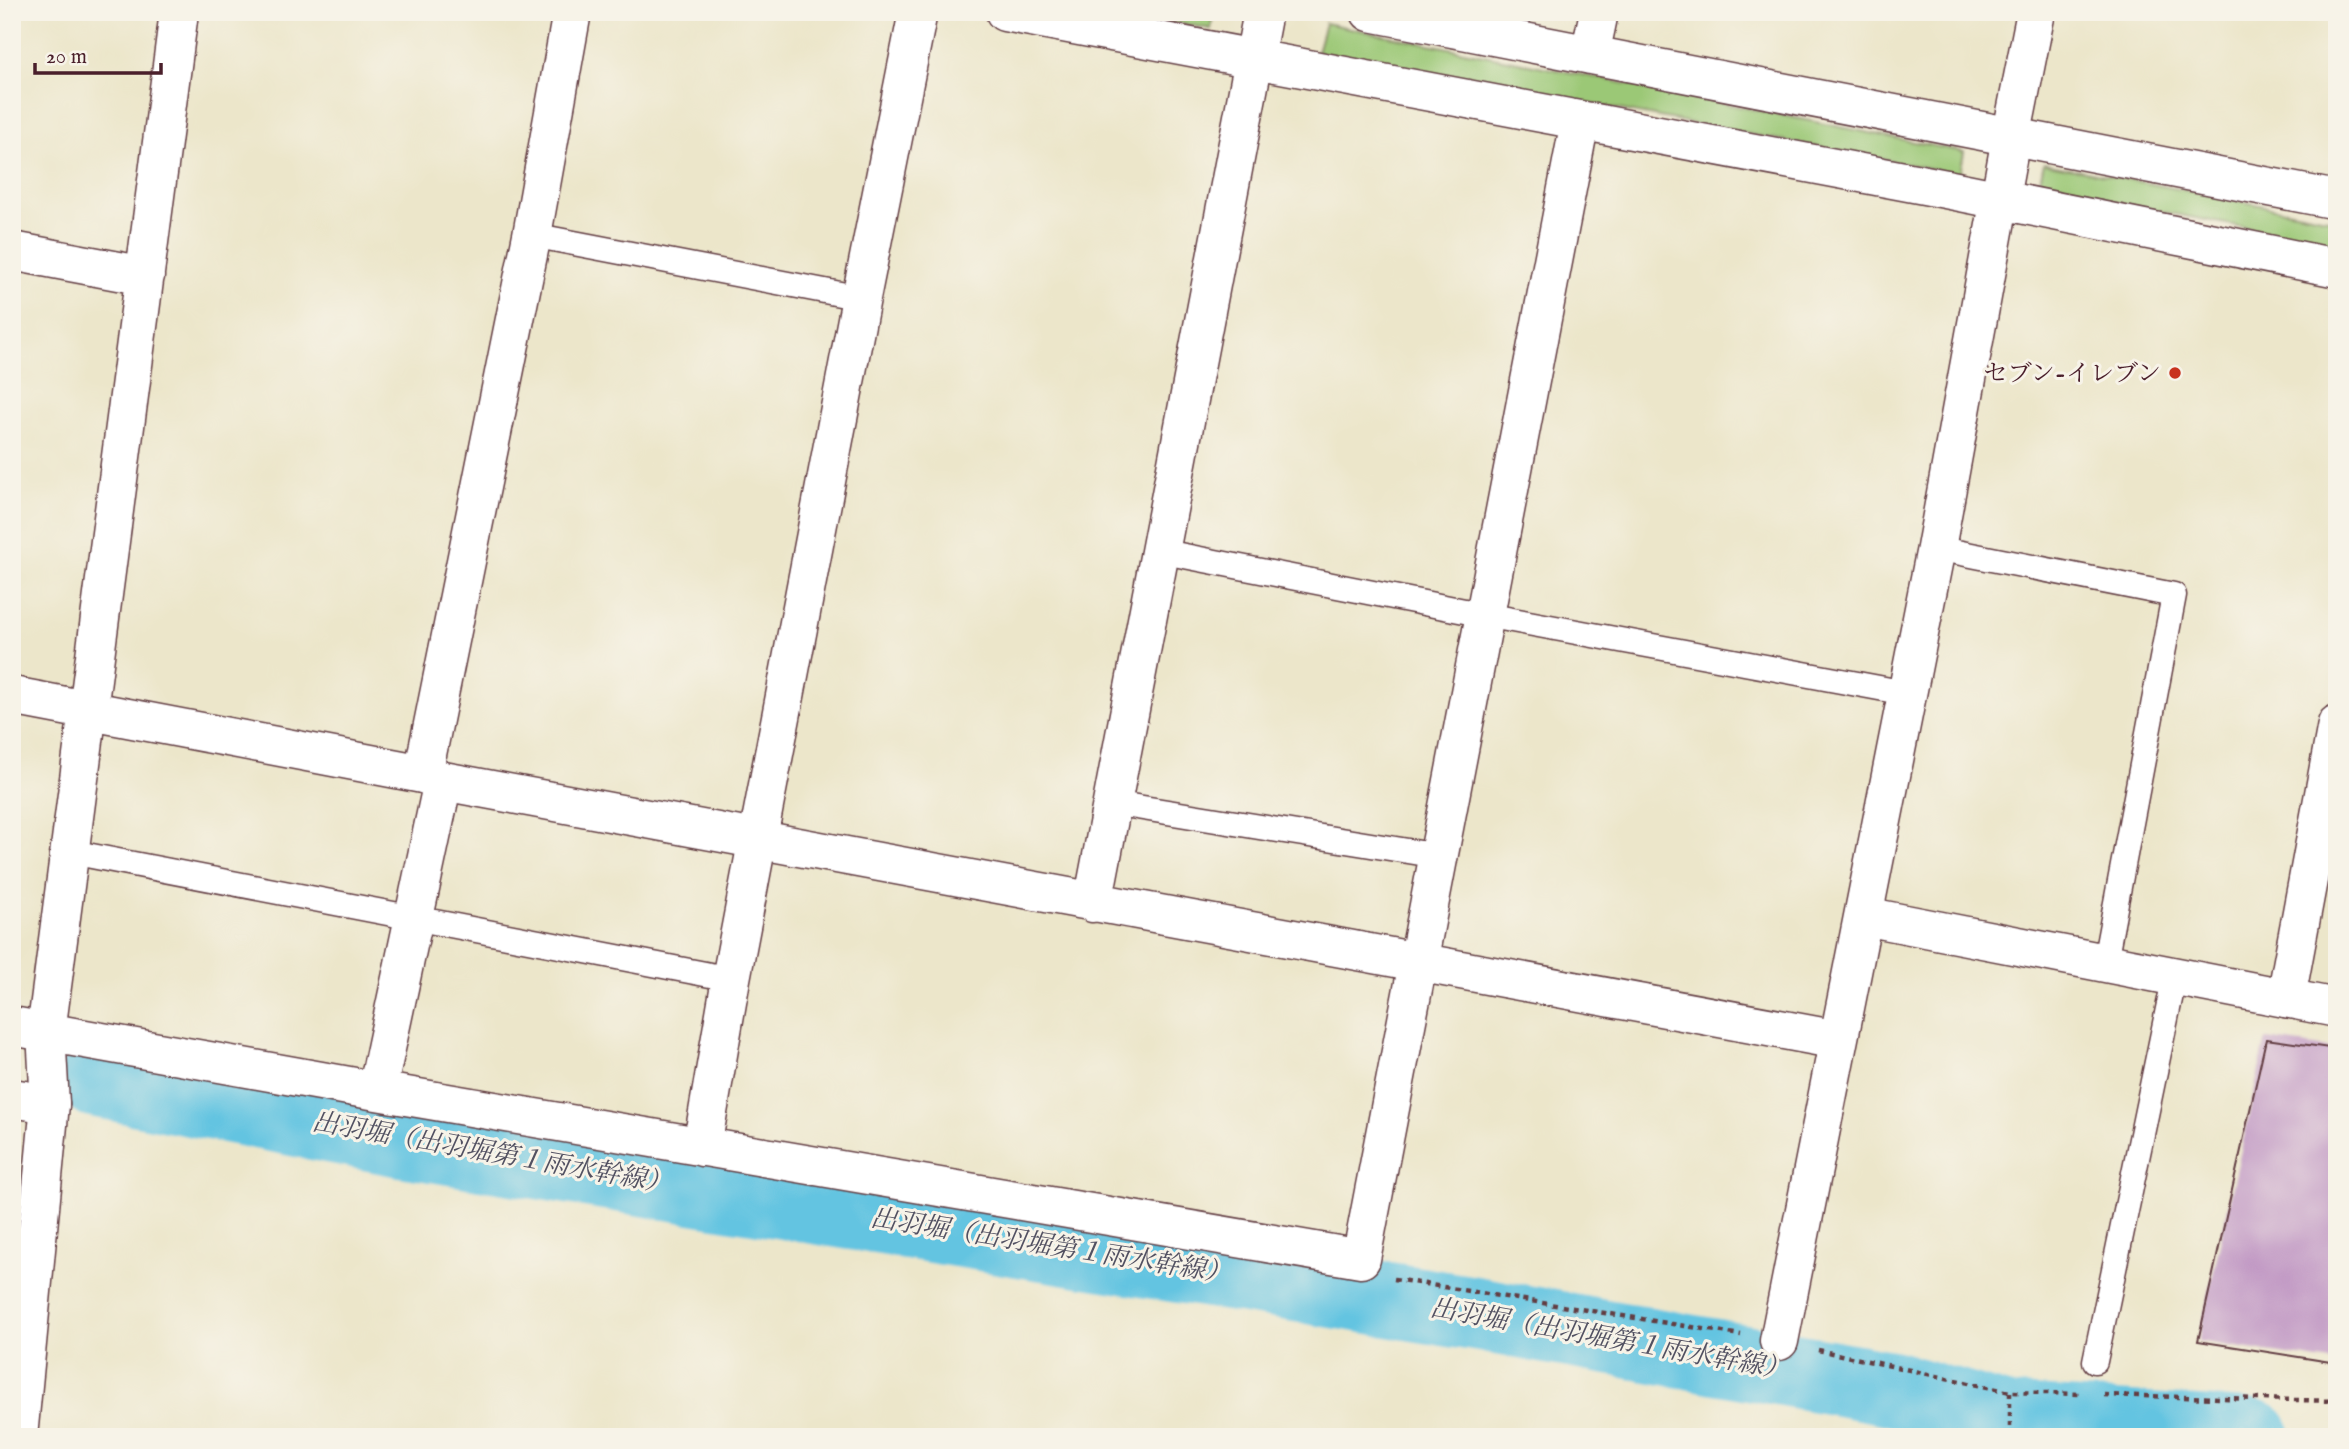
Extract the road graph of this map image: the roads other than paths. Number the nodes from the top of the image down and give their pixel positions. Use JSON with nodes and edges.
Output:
{"nodes":[{"id":1,"x":179,"y":12,"type":"edge"},
{"id":2,"x":572,"y":12,"type":"edge"},
{"id":3,"x":918,"y":12,"type":"edge"},
{"id":4,"x":1005,"y":12,"type":"edge"},
{"id":5,"x":1262,"y":12,"type":"edge"},
{"id":6,"x":1370,"y":12,"type":"edge"},
{"id":7,"x":1599,"y":12,"type":"edge"},
{"id":8,"x":2036,"y":12,"type":"edge"},
{"id":9,"x":1590,"y":55,"type":"junction"},
{"id":10,"x":1255,"y":60,"type":"junction"},
{"id":11,"x":1580,"y":121,"type":"junction"},
{"id":12,"x":2011,"y":138,"type":"junction"},
{"id":13,"x":2000,"y":200,"type":"junction"},
{"id":14,"x":2337,"y":200,"type":"edge"},
{"id":15,"x":532,"y":235,"type":"junction"},
{"id":16,"x":12,"y":251,"type":"edge"},
{"id":17,"x":2337,"y":268,"type":"edge"},
{"id":18,"x":145,"y":276,"type":"junction"},
{"id":19,"x":861,"y":298,"type":"junction"},
{"id":20,"x":1936,"y":548,"type":"junction"},
{"id":21,"x":1159,"y":551,"type":"junction"},
{"id":22,"x":1485,"y":615,"type":"junction"},
{"id":23,"x":1906,"y":693,"type":"junction"},
{"id":24,"x":12,"y":696,"type":"edge"},
{"id":25,"x":87,"y":711,"type":"junction"},
{"id":26,"x":2337,"y":723,"type":"edge"},
{"id":27,"x":433,"y":778,"type":"junction"},
{"id":28,"x":1112,"y":803,"type":"junction"},
{"id":29,"x":759,"y":839,"type":"junction"},
{"id":30,"x":71,"y":852,"type":"junction"},
{"id":31,"x":1439,"y":856,"type":"junction"},
{"id":32,"x":1093,"y":903,"type":"junction"},
{"id":33,"x":1864,"y":916,"type":"junction"},
{"id":34,"x":416,"y":918,"type":"junction"},
{"id":35,"x":2105,"y":961,"type":"junction"},
{"id":36,"x":1416,"y":964,"type":"junction"},
{"id":37,"x":2175,"y":975,"type":"junction"},
{"id":38,"x":731,"y":979,"type":"junction"},
{"id":39,"x":2286,"y":998,"type":"junction"},
{"id":40,"x":2337,"y":1008,"type":"edge"},
{"id":41,"x":29,"y":1029,"type":"edge"},
{"id":42,"x":1838,"y":1040,"type":"junction"},
{"id":43,"x":377,"y":1091,"type":"junction"},
{"id":44,"x":12,"y":1098,"type":"edge"},
{"id":45,"x":50,"y":1104,"type":"junction"},
{"id":46,"x":702,"y":1147,"type":"junction"},
{"id":47,"x":1779,"y":1341,"type":"road end"},
{"id":48,"x":2095,"y":1361,"type":"dead end"},
{"id":49,"x":18,"y":1437,"type":"edge"}],
"edges":[{"from":1,"to":18,"type":"street"},
{"from":2,"to":15,"type":"street"},
{"from":3,"to":19,"type":"street"},
{"from":4,"to":10,"type":"street"},
{"from":5,"to":10,"type":"street"},
{"from":6,"to":9,"type":"street"},
{"from":7,"to":9,"type":"street"},
{"from":8,"to":12,"type":"street"},
{"from":9,"to":12,"type":"street"},
{"from":10,"to":11,"type":"street"},
{"from":10,"to":21,"type":"street"},
{"from":11,"to":13,"type":"street"},
{"from":11,"to":22,"type":"street"},
{"from":12,"to":13,"type":"street"},
{"from":12,"to":14,"type":"street"},
{"from":13,"to":17,"type":"street"},
{"from":13,"to":20,"type":"street"},
{"from":15,"to":19,"type":"lane"},
{"from":15,"to":27,"type":"street"},
{"from":16,"to":18,"type":"street"},
{"from":18,"to":25,"type":"street"},
{"from":19,"to":29,"type":"street"},
{"from":20,"to":23,"type":"street"},
{"from":20,"to":35,"type":"lane"},
{"from":21,"to":22,"type":"lane"},
{"from":21,"to":28,"type":"street"},
{"from":22,"to":23,"type":"lane"},
{"from":22,"to":31,"type":"street"},
{"from":23,"to":33,"type":"street"},
{"from":24,"to":25,"type":"street"},
{"from":25,"to":27,"type":"street"},
{"from":25,"to":30,"type":"street"},
{"from":26,"to":39,"type":"street"},
{"from":27,"to":29,"type":"street"},
{"from":27,"to":34,"type":"street"},
{"from":28,"to":31,"type":"lane"},
{"from":28,"to":32,"type":"street"},
{"from":29,"to":32,"type":"street"},
{"from":29,"to":38,"type":"street"},
{"from":30,"to":34,"type":"lane"},
{"from":30,"to":41,"type":"street"},
{"from":31,"to":36,"type":"street"},
{"from":32,"to":36,"type":"street"},
{"from":33,"to":35,"type":"street"},
{"from":33,"to":42,"type":"street"},
{"from":34,"to":38,"type":"lane"},
{"from":34,"to":43,"type":"street"},
{"from":35,"to":37,"type":"street"},
{"from":36,"to":42,"type":"street"},
{"from":36,"to":46,"type":"street"},
{"from":37,"to":39,"type":"street"},
{"from":37,"to":48,"type":"lane"},
{"from":38,"to":46,"type":"street"},
{"from":39,"to":40,"type":"street"},
{"from":41,"to":43,"type":"street"},
{"from":41,"to":45,"type":"street"},
{"from":42,"to":47,"type":"street"},
{"from":43,"to":46,"type":"street"},
{"from":44,"to":45,"type":"street"},
{"from":45,"to":49,"type":"street"}]}
